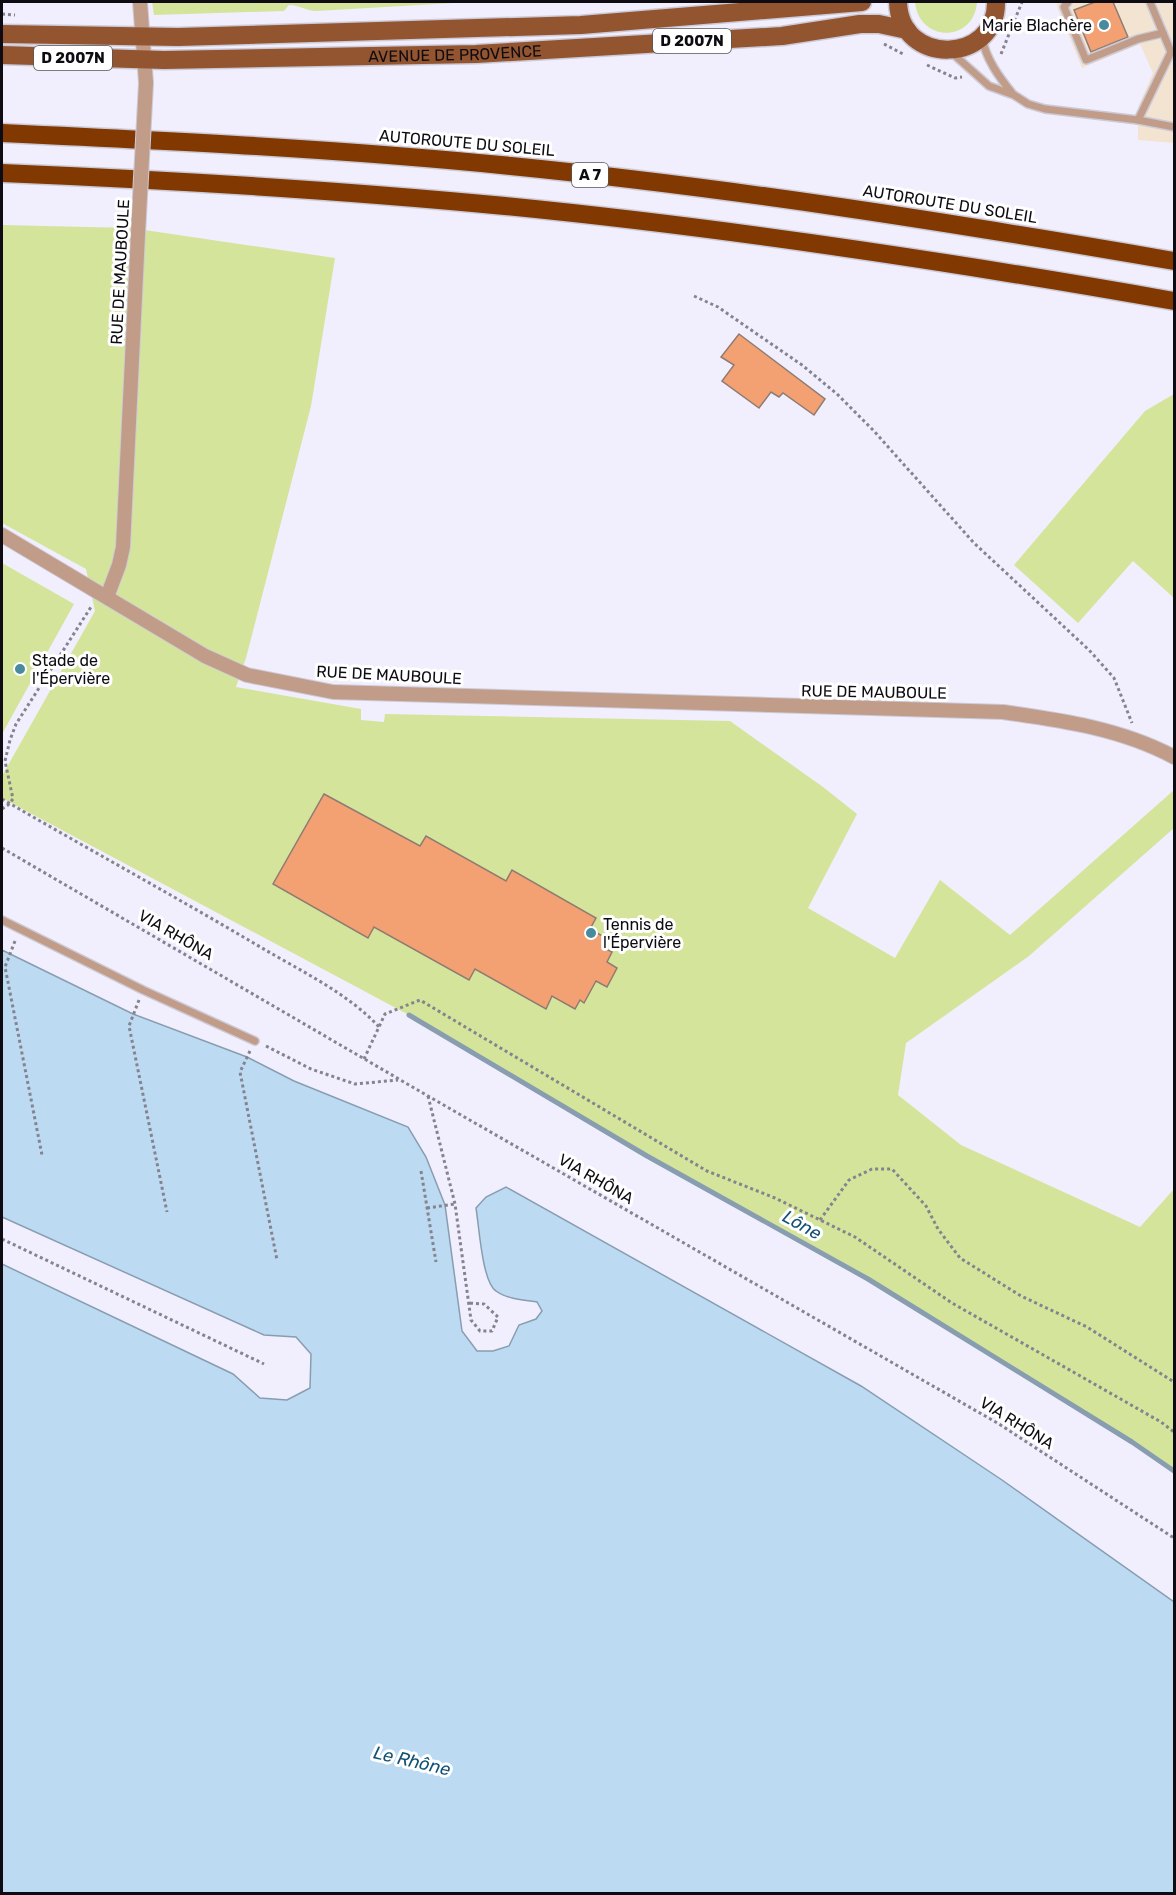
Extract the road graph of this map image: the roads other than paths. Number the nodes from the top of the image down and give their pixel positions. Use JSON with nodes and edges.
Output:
{"nodes":[{"id":1,"x":140,"y":2,"type":"edge"},
{"id":2,"x":862,"y":2,"type":"edge"},
{"id":3,"x":898,"y":2,"type":"edge"},
{"id":4,"x":1068,"y":2,"type":"edge"},
{"id":5,"x":1150,"y":2,"type":"edge"},
{"id":6,"x":998,"y":4,"type":"edge"},
{"id":7,"x":907,"y":30,"type":"junction"},
{"id":8,"x":1163,"y":33,"type":"junction"},
{"id":9,"x":2,"y":34,"type":"edge"},
{"id":10,"x":982,"y":36,"type":"junction"},
{"id":11,"x":144,"y":37,"type":"junction"},
{"id":12,"x":949,"y":51,"type":"junction"},
{"id":13,"x":2,"y":55,"type":"edge"},
{"id":14,"x":145,"y":60,"type":"junction"},
{"id":15,"x":1014,"y":95,"type":"junction"},
{"id":16,"x":1138,"y":120,"type":"junction"},
{"id":17,"x":1174,"y":127,"type":"edge"},
{"id":18,"x":2,"y":133,"type":"edge"},
{"id":19,"x":2,"y":173,"type":"edge"},
{"id":20,"x":1174,"y":261,"type":"edge"},
{"id":21,"x":1174,"y":301,"type":"edge"},
{"id":22,"x":2,"y":535,"type":"edge"},
{"id":23,"x":107,"y":597,"type":"junction"},
{"id":24,"x":1174,"y":757,"type":"edge"},
{"id":25,"x":2,"y":920,"type":"edge"},
{"id":26,"x":255,"y":1041,"type":"road end"}],
"edges":[{"from":1,"to":11,"type":"street","name":"RUE DE MAUBOULE"},
{"from":2,"to":11,"type":"main road","name":"AVENUE DE PROVENCE","number":"D 2007N"},
{"from":3,"to":7,"type":"main road"},
{"from":4,"to":8,"type":"lane"},
{"from":5,"to":8,"type":"lane"},
{"from":6,"to":10,"type":"main road"},
{"from":7,"to":12,"type":"main road"},
{"from":7,"to":14,"type":"main road","name":"AVENUE DE PROVENCE","number":"D 2007N"},
{"from":8,"to":16,"type":"lane"},
{"from":9,"to":11,"type":"main road","name":"AVENUE DE PROVENCE","number":"D 2007N"},
{"from":10,"to":12,"type":"main road"},
{"from":10,"to":15,"type":"lane"},
{"from":11,"to":14,"type":"street","name":"RUE DE MAUBOULE"},
{"from":12,"to":15,"type":"lane"},
{"from":13,"to":14,"type":"main road","name":"AVENUE DE PROVENCE","number":"D 2007N"},
{"from":14,"to":23,"type":"street","name":"RUE DE MAUBOULE","bridge":true},
{"from":15,"to":16,"type":"lane"},
{"from":16,"to":17,"type":"lane"},
{"from":18,"to":20,"type":"highway","name":"AUTOROUTE DU SOLEIL","number":"A 7"},
{"from":19,"to":21,"type":"highway"},
{"from":22,"to":23,"type":"street"},
{"from":23,"to":24,"type":"street","name":"RUE DE MAUBOULE"},
{"from":25,"to":26,"type":"lane"}]}
